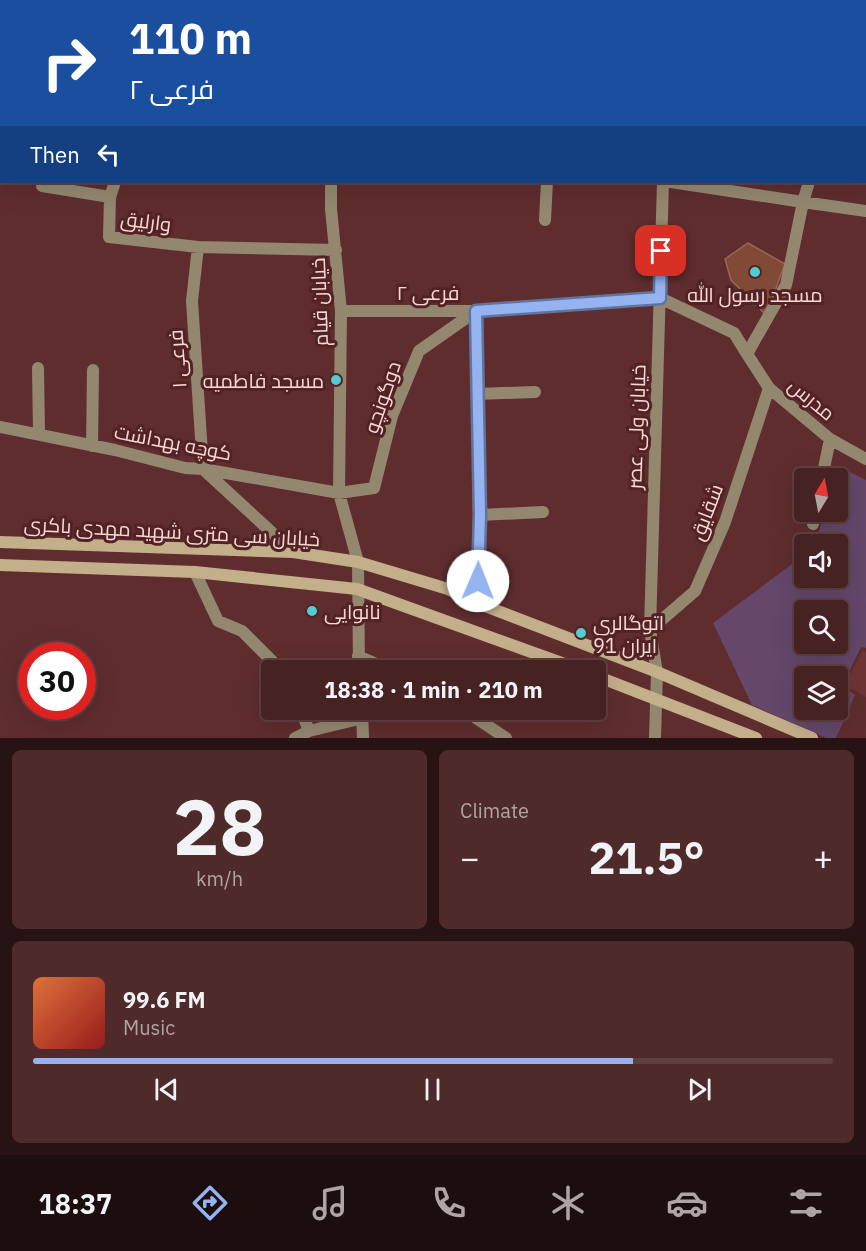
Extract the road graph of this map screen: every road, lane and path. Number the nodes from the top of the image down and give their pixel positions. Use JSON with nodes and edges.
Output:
{"nodes":[{"id":1,"x":115,"y":183,"type":"edge"},
{"id":2,"x":331,"y":183,"type":"edge"},
{"id":3,"x":547,"y":183,"type":"edge"},
{"id":4,"x":663,"y":183,"type":"edge"},
{"id":5,"x":678,"y":183,"type":"edge"},
{"id":6,"x":809,"y":183,"type":"edge"},
{"id":7,"x":42,"y":186,"type":"dead end"},
{"id":8,"x":110,"y":197,"type":"junction"},
{"id":9,"x":803,"y":202,"type":"junction"},
{"id":10,"x":866,"y":211,"type":"edge"},
{"id":11,"x":545,"y":220,"type":"dead end"},
{"id":12,"x":198,"y":247,"type":"junction"},
{"id":13,"x":336,"y":250,"type":"junction"},
{"id":14,"x":660,"y":298,"type":"junction"},
{"id":15,"x":341,"y":311,"type":"junction"},
{"id":16,"x":476,"y":311,"type":"junction"},
{"id":17,"x":747,"y":354,"type":"junction"},
{"id":18,"x":38,"y":369,"type":"dead end"},
{"id":19,"x":93,"y":370,"type":"dead end"},
{"id":20,"x":769,"y":388,"type":"junction"},
{"id":21,"x":535,"y":392,"type":"dead end"},
{"id":22,"x":477,"y":394,"type":"junction"},
{"id":23,"x":0,"y":427,"type":"edge"},
{"id":24,"x":39,"y":434,"type":"junction"},
{"id":25,"x":830,"y":439,"type":"junction"},
{"id":26,"x":92,"y":446,"type":"junction"},
{"id":27,"x":866,"y":459,"type":"edge"},
{"id":28,"x":824,"y":468,"type":"edge"},
{"id":29,"x":203,"y":469,"type":"junction"},
{"id":30,"x":339,"y":493,"type":"junction"},
{"id":31,"x":543,"y":512,"type":"dead end"},
{"id":32,"x":480,"y":515,"type":"junction"},
{"id":33,"x":0,"y":542,"type":"edge"},
{"id":34,"x":293,"y":552,"type":"junction"},
{"id":35,"x":358,"y":562,"type":"junction"},
{"id":36,"x":0,"y":565,"type":"edge"},
{"id":37,"x":195,"y":572,"type":"junction"},
{"id":38,"x":357,"y":589,"type":"junction"},
{"id":39,"x":477,"y":603,"type":"junction"},
{"id":40,"x":650,"y":630,"type":"junction"},
{"id":41,"x":358,"y":656,"type":"junction"},
{"id":42,"x":271,"y":660,"type":"edge"},
{"id":43,"x":358,"y":660,"type":"edge"},
{"id":44,"x":367,"y":660,"type":"edge"},
{"id":45,"x":553,"y":660,"type":"edge"},
{"id":46,"x":657,"y":672,"type":"junction"},
{"id":47,"x":606,"y":680,"type":"edge"},
{"id":48,"x":657,"y":698,"type":"junction"},
{"id":49,"x":761,"y":716,"type":"junction"},
{"id":50,"x":305,"y":720,"type":"edge"},
{"id":51,"x":344,"y":720,"type":"edge"},
{"id":52,"x":363,"y":720,"type":"edge"},
{"id":53,"x":479,"y":720,"type":"edge"},
{"id":54,"x":309,"y":731,"type":"junction"},
{"id":55,"x":295,"y":738,"type":"edge"},
{"id":56,"x":363,"y":738,"type":"edge"},
{"id":57,"x":506,"y":738,"type":"edge"},
{"id":58,"x":655,"y":738,"type":"edge"},
{"id":59,"x":755,"y":738,"type":"edge"},
{"id":60,"x":812,"y":738,"type":"edge"}],
"edges":[{"from":1,"to":8,"type":"street","name":"وارلیق"},
{"from":2,"to":13,"type":"street","name":"خیابان قیام"},
{"from":3,"to":11,"type":"street"},
{"from":4,"to":14,"type":"street","name":"خیابان ولی عصر"},
{"from":5,"to":9,"type":"street"},
{"from":6,"to":9,"type":"street"},
{"from":7,"to":8,"type":"street"},
{"from":8,"to":12,"type":"street","name":"وارلیق"},
{"from":9,"to":10,"type":"street"},
{"from":9,"to":17,"type":"street"},
{"from":12,"to":13,"type":"street"},
{"from":12,"to":29,"type":"street","name":"فرعی ۱"},
{"from":13,"to":15,"type":"street","name":"خیابان قیام"},
{"from":14,"to":16,"type":"street","name":"فرعی ۲"},
{"from":14,"to":17,"type":"street","name":"مدرس"},
{"from":14,"to":40,"type":"street","name":"خیابان ولی عصر"},
{"from":15,"to":16,"type":"street","name":"فرعی ۲"},
{"from":15,"to":30,"type":"street","name":"خیابان قیام"},
{"from":16,"to":22,"type":"street"},
{"from":16,"to":30,"type":"street","name":"دوگونچو"},
{"from":17,"to":20,"type":"street","name":"مدرس"},
{"from":18,"to":24,"type":"street"},
{"from":19,"to":26,"type":"street"},
{"from":20,"to":25,"type":"street","name":"مدرس"},
{"from":20,"to":40,"type":"street","name":"شقایق"},
{"from":21,"to":22,"type":"street"},
{"from":22,"to":32,"type":"street"},
{"from":23,"to":24,"type":"street","name":"کوچه بهداشت"},
{"from":24,"to":26,"type":"street","name":"کوچه بهداشت"},
{"from":25,"to":27,"type":"street","name":"مدرس"},
{"from":25,"to":28,"type":"street"},
{"from":26,"to":29,"type":"street","name":"کوچه بهداشت"},
{"from":29,"to":30,"type":"street","name":"کوچه بهداشت"},
{"from":29,"to":34,"type":"street"},
{"from":30,"to":35,"type":"street","name":"خیابان قیام"},
{"from":31,"to":32,"type":"street"},
{"from":32,"to":39,"type":"street"},
{"from":33,"to":34,"type":"main road","name":"خیابان سی متری شهید مهدی باکری"},
{"from":34,"to":35,"type":"main road","name":"خیابان سی متری شهید مهدی باکری"},
{"from":35,"to":38,"type":"street","name":"خیابان قیام"},
{"from":35,"to":39,"type":"main road","name":"خیابان سی متری شهید مهدی باکری"},
{"from":36,"to":37,"type":"main road","name":"خیابان سی متری شهید مهدی باکری"},
{"from":37,"to":38,"type":"main road","name":"خیابان سی متری شهید مهدی باکری"},
{"from":37,"to":42,"type":"street"},
{"from":38,"to":41,"type":"street","name":"خیابان قیام"},
{"from":38,"to":45,"type":"main road","name":"خیابان سی متری شهید مهدی باکری"},
{"from":39,"to":46,"type":"main road","name":"خیابان سی متری شهید مهدی باکری"},
{"from":40,"to":46,"type":"street","name":"خیابان ولی عصر"},
{"from":41,"to":43,"type":"street","name":"خیابان قیام"},
{"from":41,"to":44,"type":"street"},
{"from":46,"to":48,"type":"street","name":"خیابان ولی عصر"},
{"from":46,"to":49,"type":"main road","name":"خیابان سی متری شهید مهدی باکری"},
{"from":47,"to":48,"type":"main road"},
{"from":48,"to":58,"type":"street","name":"خیابان ولی عصر"},
{"from":48,"to":59,"type":"main road"},
{"from":49,"to":59,"type":"main road"},
{"from":49,"to":60,"type":"main road","name":"خیابان سی متری شهید مهدی باکری"},
{"from":50,"to":54,"type":"street"},
{"from":51,"to":54,"type":"street"},
{"from":52,"to":56,"type":"street"},
{"from":53,"to":57,"type":"street"},
{"from":54,"to":55,"type":"street"}]}
